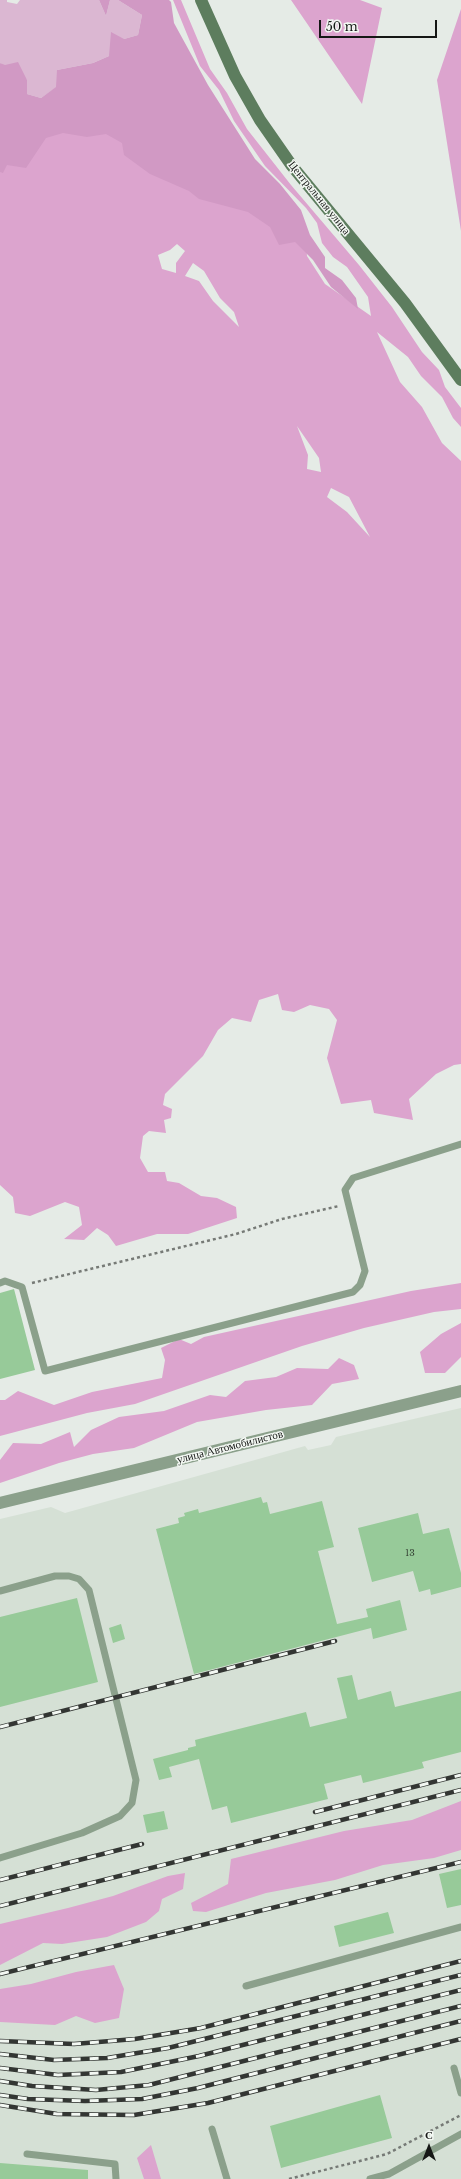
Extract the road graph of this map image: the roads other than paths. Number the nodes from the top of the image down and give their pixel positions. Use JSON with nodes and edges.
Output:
{"nodes":[{"id":1,"x":201,"y":0,"type":"edge"},
{"id":2,"x":461,"y":380,"type":"edge"},
{"id":3,"x":461,"y":1144,"type":"edge"},
{"id":4,"x":0,"y":1283,"type":"edge"},
{"id":5,"x":461,"y":1391,"type":"edge"},
{"id":6,"x":0,"y":1503,"type":"edge"},
{"id":7,"x":0,"y":1591,"type":"edge"},
{"id":8,"x":0,"y":1858,"type":"edge"},
{"id":9,"x":461,"y":1926,"type":"edge"},
{"id":10,"x":246,"y":1986,"type":"dead end"},
{"id":11,"x":454,"y":2068,"type":"dead end"},
{"id":12,"x":461,"y":2094,"type":"edge"},
{"id":13,"x":212,"y":2129,"type":"dead end"},
{"id":14,"x":461,"y":2134,"type":"edge"},
{"id":15,"x":27,"y":2154,"type":"dead end"},
{"id":16,"x":389,"y":2176,"type":"edge"},
{"id":17,"x":116,"y":2179,"type":"edge"},
{"id":18,"x":227,"y":2179,"type":"edge"},
{"id":19,"x":370,"y":2179,"type":"edge"}],
"edges":[{"from":1,"to":2,"type":"street","name":"Центральная улица"},
{"from":3,"to":4,"type":"lane"},
{"from":5,"to":6,"type":"street","name":"улица Автомобилистов"},
{"from":7,"to":8,"type":"lane"},
{"from":9,"to":10,"type":"lane"},
{"from":11,"to":12,"type":"lane"},
{"from":13,"to":18,"type":"lane"},
{"from":14,"to":16,"type":"lane"},
{"from":15,"to":17,"type":"lane"},
{"from":16,"to":19,"type":"lane"}]}
